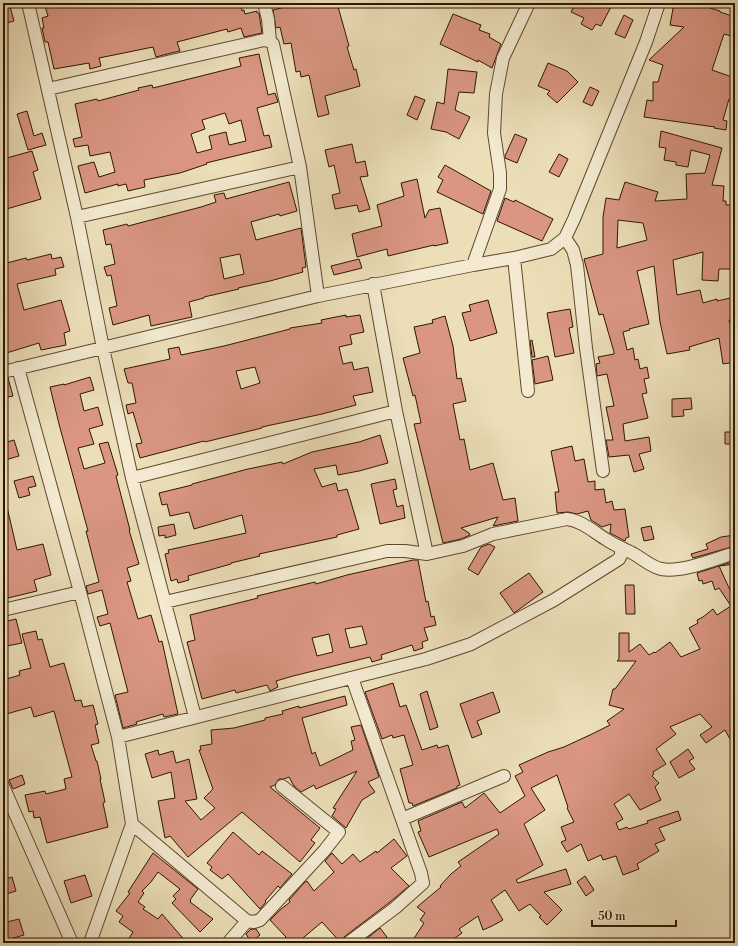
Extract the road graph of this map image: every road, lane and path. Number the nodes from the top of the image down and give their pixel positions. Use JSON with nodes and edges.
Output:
{"nodes":[{"id":1,"x":28,"y":3,"type":"edge"},
{"id":2,"x":264,"y":3,"type":"edge"},
{"id":3,"x":529,"y":3,"type":"edge"},
{"id":4,"x":659,"y":3,"type":"edge"},
{"id":5,"x":270,"y":41,"type":"junction"},
{"id":6,"x":48,"y":90,"type":"junction"},
{"id":7,"x":300,"y":167,"type":"junction"},
{"id":8,"x":77,"y":217,"type":"junction"},
{"id":9,"x":565,"y":238,"type":"junction"},
{"id":10,"x":514,"y":258,"type":"junction"},
{"id":11,"x":472,"y":265,"type":"junction"},
{"id":12,"x":373,"y":284,"type":"junction"},
{"id":13,"x":318,"y":296,"type":"junction"},
{"id":14,"x":102,"y":348,"type":"junction"},
{"id":15,"x":18,"y":368,"type":"junction"},
{"id":16,"x":3,"y":372,"type":"edge"},
{"id":17,"x":528,"y":391,"type":"dead end"},
{"id":18,"x":396,"y":411,"type":"junction"},
{"id":19,"x":603,"y":471,"type":"dead end"},
{"id":20,"x":132,"y":478,"type":"junction"},
{"id":21,"x":621,"y":549,"type":"junction"},
{"id":22,"x":735,"y":553,"type":"edge"},
{"id":23,"x":427,"y":554,"type":"junction"},
{"id":24,"x":80,"y":592,"type":"junction"},
{"id":25,"x":165,"y":602,"type":"junction"},
{"id":26,"x":3,"y":610,"type":"edge"},
{"id":27,"x":352,"y":678,"type":"junction"},
{"id":28,"x":195,"y":718,"type":"junction"},
{"id":29,"x":118,"y":737,"type":"junction"},
{"id":30,"x":504,"y":776,"type":"dead end"},
{"id":31,"x":3,"y":786,"type":"edge"},
{"id":32,"x":282,"y":786,"type":"dead end"},
{"id":33,"x":402,"y":819,"type":"junction"},
{"id":34,"x":132,"y":824,"type":"junction"},
{"id":35,"x":247,"y":921,"type":"junction"},
{"id":36,"x":72,"y":943,"type":"edge"},
{"id":37,"x":90,"y":943,"type":"edge"},
{"id":38,"x":228,"y":943,"type":"edge"},
{"id":39,"x":348,"y":943,"type":"edge"}],
"edges":[{"from":1,"to":6,"type":"street"},
{"from":2,"to":5,"type":"street"},
{"from":3,"to":11,"type":"street"},
{"from":4,"to":9,"type":"street"},
{"from":5,"to":6,"type":"street"},
{"from":5,"to":7,"type":"street"},
{"from":6,"to":8,"type":"street"},
{"from":7,"to":8,"type":"street"},
{"from":7,"to":13,"type":"street"},
{"from":8,"to":14,"type":"street"},
{"from":9,"to":10,"type":"street"},
{"from":9,"to":19,"type":"street"},
{"from":10,"to":11,"type":"street"},
{"from":10,"to":17,"type":"street"},
{"from":11,"to":12,"type":"street"},
{"from":12,"to":13,"type":"street"},
{"from":12,"to":18,"type":"street"},
{"from":13,"to":14,"type":"street"},
{"from":14,"to":15,"type":"street"},
{"from":14,"to":20,"type":"street"},
{"from":15,"to":16,"type":"street"},
{"from":15,"to":24,"type":"street"},
{"from":18,"to":20,"type":"street"},
{"from":18,"to":23,"type":"street"},
{"from":20,"to":25,"type":"street"},
{"from":21,"to":22,"type":"street"},
{"from":21,"to":23,"type":"street"},
{"from":21,"to":27,"type":"street"},
{"from":23,"to":25,"type":"street"},
{"from":24,"to":26,"type":"street"},
{"from":24,"to":29,"type":"street"},
{"from":25,"to":28,"type":"street"},
{"from":27,"to":28,"type":"street"},
{"from":27,"to":33,"type":"street"},
{"from":28,"to":29,"type":"street"},
{"from":29,"to":34,"type":"street"},
{"from":30,"to":33,"type":"street"},
{"from":31,"to":36,"type":"street"},
{"from":32,"to":35,"type":"street"},
{"from":33,"to":39,"type":"street"},
{"from":34,"to":35,"type":"street"},
{"from":34,"to":37,"type":"street"},
{"from":35,"to":38,"type":"street"}]}
